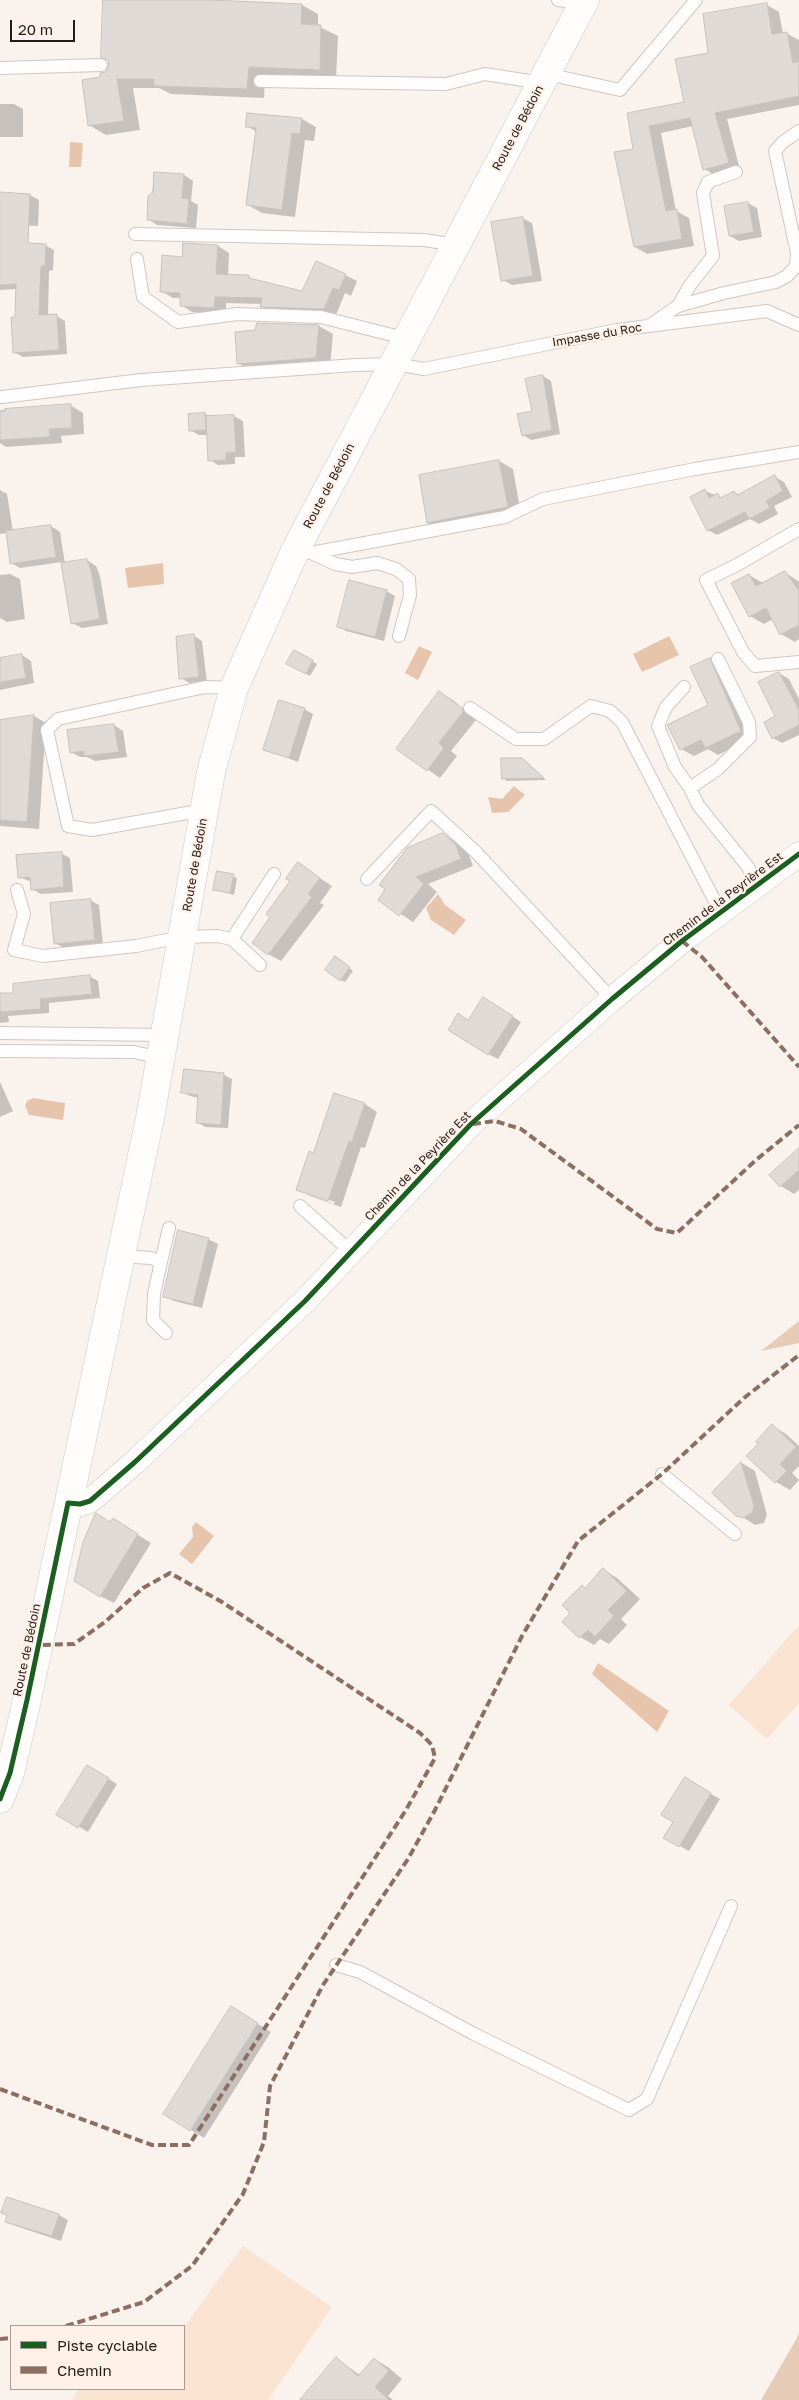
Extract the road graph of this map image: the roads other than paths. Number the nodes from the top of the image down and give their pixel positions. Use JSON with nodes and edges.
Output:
{"nodes":[{"id":1,"x":696,"y":0,"type":"edge"},
{"id":2,"x":576,"y":1,"type":"edge"},
{"id":3,"x":101,"y":65,"type":"dead end"},
{"id":4,"x":0,"y":68,"type":"edge"},
{"id":5,"x":544,"y":79,"type":"junction"},
{"id":6,"x":260,"y":80,"type":"dead end"},
{"id":7,"x":799,"y":131,"type":"edge"},
{"id":8,"x":736,"y":172,"type":"dead end"},
{"id":9,"x":136,"y":234,"type":"dead end"},
{"id":10,"x":457,"y":245,"type":"junction"},
{"id":11,"x":137,"y":259,"type":"dead end"},
{"id":12,"x":678,"y":306,"type":"junction"},
{"id":13,"x":799,"y":325,"type":"edge"},
{"id":14,"x":648,"y":326,"type":"junction"},
{"id":15,"x":408,"y":339,"type":"junction"},
{"id":16,"x":395,"y":364,"type":"junction"},
{"id":17,"x":2,"y":397,"type":"dead end"},
{"id":18,"x":799,"y":452,"type":"edge"},
{"id":19,"x":799,"y":529,"type":"edge"},
{"id":20,"x":303,"y":552,"type":"junction"},
{"id":21,"x":400,"y":636,"type":"dead end"},
{"id":22,"x":718,"y":658,"type":"dead end"},
{"id":23,"x":799,"y":662,"type":"edge"},
{"id":24,"x":684,"y":687,"type":"dead end"},
{"id":25,"x":234,"y":688,"type":"junction"},
{"id":26,"x":470,"y":708,"type":"dead end"},
{"id":27,"x":690,"y":788,"type":"junction"},
{"id":28,"x":204,"y":810,"type":"junction"},
{"id":29,"x":799,"y":854,"type":"edge"},
{"id":30,"x":274,"y":874,"type":"dead end"},
{"id":31,"x":367,"y":879,"type":"dead end"},
{"id":32,"x":756,"y":885,"type":"junction"},
{"id":33,"x":17,"y":890,"type":"dead end"},
{"id":34,"x":720,"y":911,"type":"junction"},
{"id":35,"x":182,"y":937,"type":"junction"},
{"id":36,"x":232,"y":939,"type":"junction"},
{"id":37,"x":260,"y":965,"type":"dead end"},
{"id":38,"x":612,"y":1000,"type":"junction"},
{"id":39,"x":0,"y":1033,"type":"edge"},
{"id":40,"x":163,"y":1047,"type":"junction"},
{"id":41,"x":0,"y":1051,"type":"edge"},
{"id":42,"x":300,"y":1206,"type":"dead end"},
{"id":43,"x":169,"y":1228,"type":"dead end"},
{"id":44,"x":350,"y":1251,"type":"junction"},
{"id":45,"x":120,"y":1256,"type":"junction"},
{"id":46,"x":161,"y":1262,"type":"junction"},
{"id":47,"x":166,"y":1333,"type":"dead end"},
{"id":48,"x":662,"y":1474,"type":"dead end"},
{"id":49,"x":68,"y":1503,"type":"junction"},
{"id":50,"x":735,"y":1534,"type":"dead end"},
{"id":51,"x":0,"y":1799,"type":"edge"},
{"id":52,"x":731,"y":1906,"type":"dead end"},
{"id":53,"x":336,"y":1965,"type":"dead end"}],
"edges":[{"from":1,"to":5,"type":"lane"},
{"from":2,"to":5,"type":"main road","name":"Route de Bédoin"},
{"from":3,"to":4,"type":"lane"},
{"from":5,"to":6,"type":"lane"},
{"from":5,"to":10,"type":"main road","name":"Route de Bédoin"},
{"from":7,"to":12,"type":"lane"},
{"from":8,"to":12,"type":"lane"},
{"from":9,"to":10,"type":"lane"},
{"from":10,"to":15,"type":"main road","name":"Route de Bédoin"},
{"from":11,"to":15,"type":"lane"},
{"from":12,"to":14,"type":"lane"},
{"from":13,"to":14,"type":"lane","name":"Impasse du Roc"},
{"from":14,"to":16,"type":"lane","name":"Impasse du Roc"},
{"from":15,"to":16,"type":"main road","name":"Route de Bédoin"},
{"from":16,"to":17,"type":"lane","name":"Impasse du Roc"},
{"from":16,"to":20,"type":"main road","name":"Route de Bédoin"},
{"from":18,"to":20,"type":"lane"},
{"from":19,"to":23,"type":"lane"},
{"from":20,"to":21,"type":"lane"},
{"from":20,"to":25,"type":"main road","name":"Route de Bédoin"},
{"from":22,"to":27,"type":"lane"},
{"from":24,"to":27,"type":"lane"},
{"from":25,"to":28,"type":"main road","name":"Route de Bédoin"},
{"from":25,"to":28,"type":"lane"},
{"from":26,"to":34,"type":"lane"},
{"from":27,"to":32,"type":"lane"},
{"from":28,"to":35,"type":"main road","name":"Route de Bédoin"},
{"from":29,"to":32,"type":"street","name":"Chemin de la Peyrière Est"},
{"from":30,"to":36,"type":"lane"},
{"from":31,"to":38,"type":"lane"},
{"from":32,"to":34,"type":"street","name":"Chemin de la Peyrière Est"},
{"from":33,"to":35,"type":"lane"},
{"from":34,"to":38,"type":"street","name":"Chemin de la Peyrière Est"},
{"from":35,"to":36,"type":"lane"},
{"from":35,"to":40,"type":"main road","name":"Route de Bédoin"},
{"from":36,"to":37,"type":"lane"},
{"from":38,"to":44,"type":"street","name":"Chemin de la Peyrière Est"},
{"from":39,"to":40,"type":"lane"},
{"from":40,"to":41,"type":"lane"},
{"from":40,"to":45,"type":"main road","name":"Route de Bédoin"},
{"from":42,"to":44,"type":"lane"},
{"from":43,"to":46,"type":"lane"},
{"from":44,"to":49,"type":"street","name":"Chemin de la Peyrière Est"},
{"from":45,"to":46,"type":"lane"},
{"from":45,"to":49,"type":"main road","name":"Route de Bédoin"},
{"from":46,"to":47,"type":"lane"},
{"from":48,"to":50,"type":"lane"},
{"from":49,"to":51,"type":"main road","name":"Route de Bédoin"},
{"from":52,"to":53,"type":"lane"}]}
